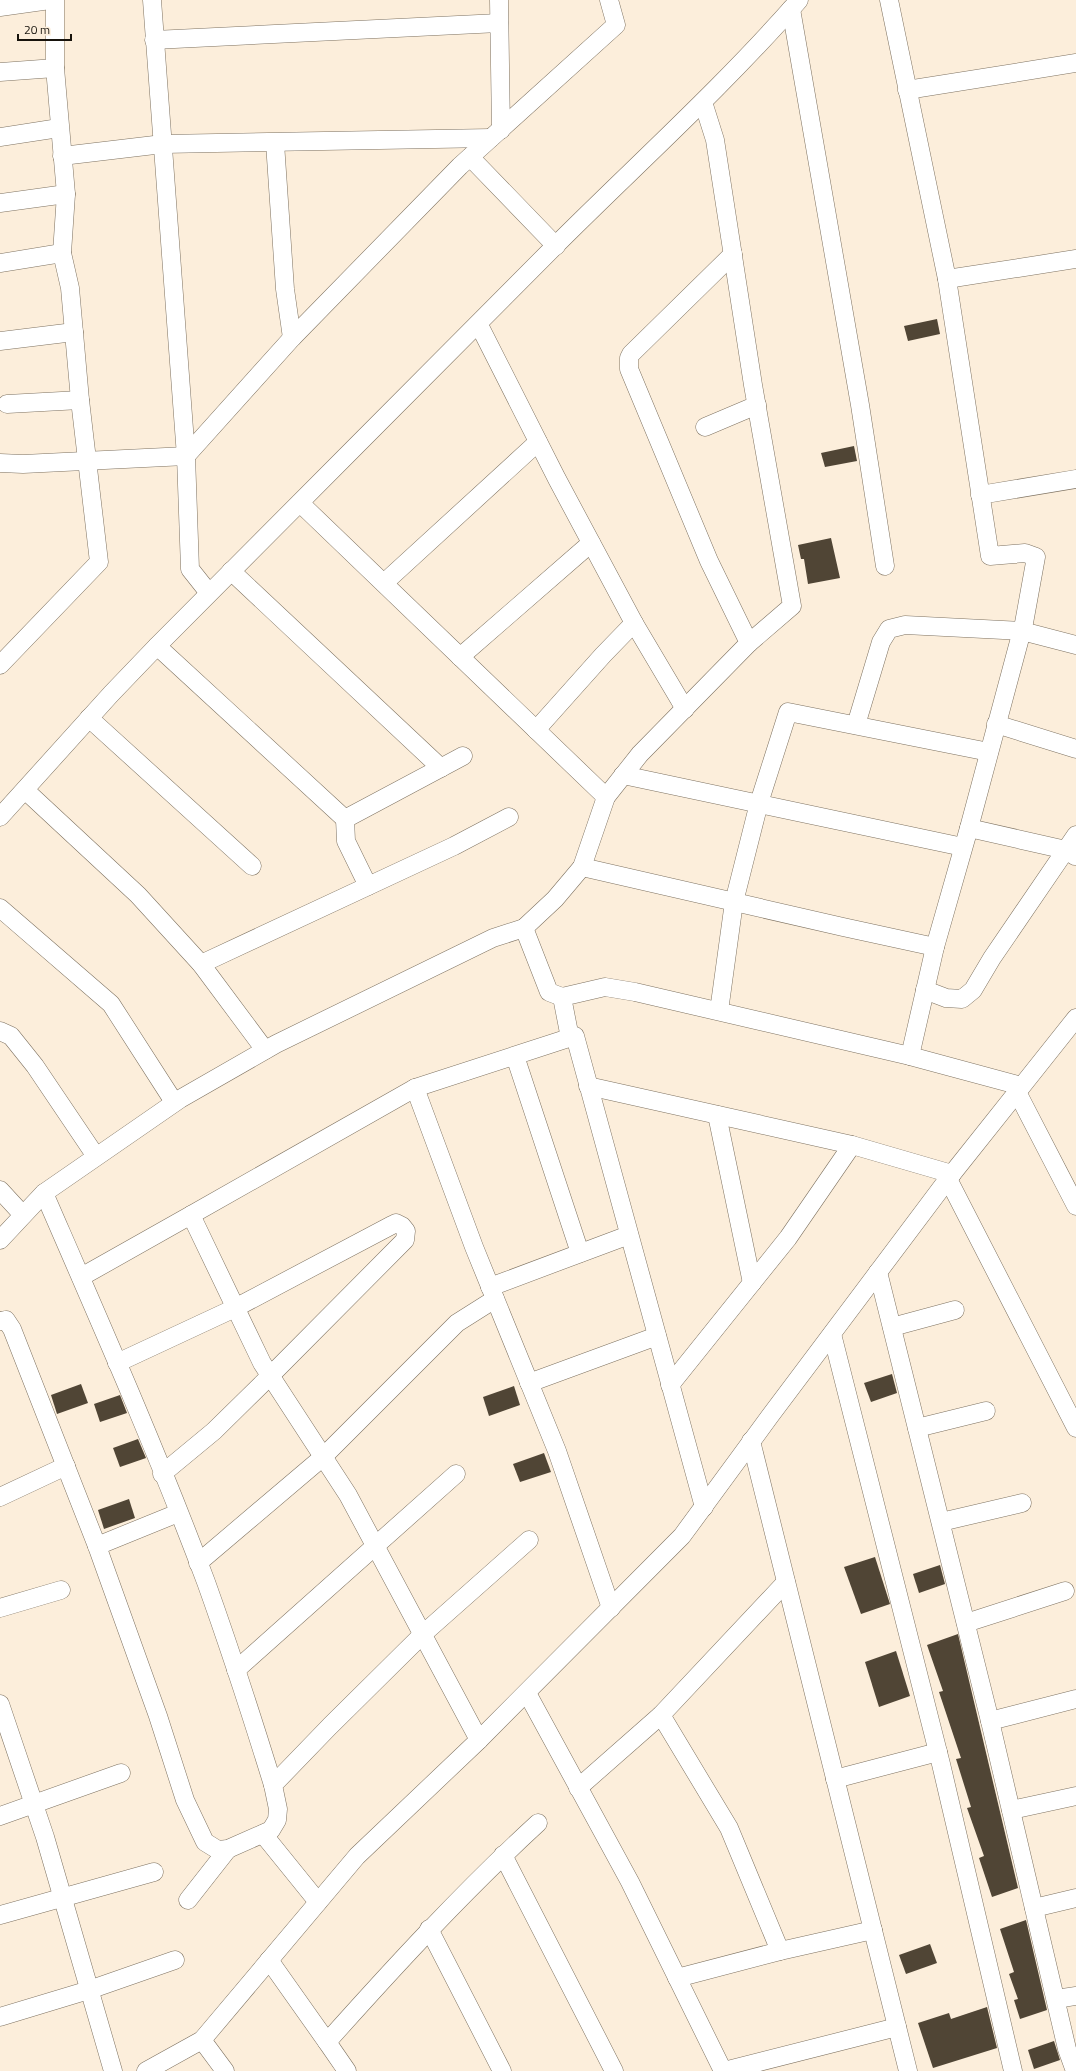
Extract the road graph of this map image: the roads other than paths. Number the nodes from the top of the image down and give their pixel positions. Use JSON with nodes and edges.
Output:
{"nodes":[{"id":1,"x":50,"y":0,"type":"edge"},
{"id":2,"x":55,"y":0,"type":"edge"},
{"id":3,"x":152,"y":0,"type":"edge"},
{"id":4,"x":498,"y":0,"type":"edge"},
{"id":5,"x":608,"y":0,"type":"edge"},
{"id":6,"x":889,"y":0,"type":"edge"},
{"id":7,"x":795,"y":4,"type":"edge"},
{"id":8,"x":0,"y":7,"type":"edge"},
{"id":9,"x":499,"y":23,"type":"junction"},
{"id":10,"x":154,"y":40,"type":"junction"},
{"id":11,"x":1076,"y":63,"type":"edge"},
{"id":12,"x":55,"y":68,"type":"junction"},
{"id":13,"x":0,"y":72,"type":"edge"},
{"id":14,"x":908,"y":90,"type":"junction"},
{"id":15,"x":703,"y":102,"type":"junction"},
{"id":16,"x":59,"y":128,"type":"junction"},
{"id":17,"x":496,"y":134,"type":"junction"},
{"id":18,"x":0,"y":137,"type":"edge"},
{"id":19,"x":275,"y":143,"type":"junction"},
{"id":20,"x":163,"y":144,"type":"junction"},
{"id":21,"x":62,"y":156,"type":"junction"},
{"id":22,"x":470,"y":157,"type":"junction"},
{"id":23,"x":66,"y":194,"type":"junction"},
{"id":24,"x":0,"y":203,"type":"edge"},
{"id":25,"x":556,"y":246,"type":"junction"},
{"id":26,"x":62,"y":253,"type":"junction"},
{"id":27,"x":733,"y":254,"type":"junction"},
{"id":28,"x":1076,"y":259,"type":"edge"},
{"id":29,"x":0,"y":263,"type":"edge"},
{"id":30,"x":947,"y":279,"type":"junction"},
{"id":31,"x":479,"y":325,"type":"junction"},
{"id":32,"x":74,"y":332,"type":"junction"},
{"id":33,"x":292,"y":338,"type":"junction"},
{"id":34,"x":0,"y":341,"type":"edge"},
{"id":35,"x":80,"y":400,"type":"junction"},
{"id":36,"x":7,"y":404,"type":"dead end"},
{"id":37,"x":756,"y":405,"type":"junction"},
{"id":38,"x":705,"y":427,"type":"dead end"},
{"id":39,"x":538,"y":442,"type":"junction"},
{"id":40,"x":186,"y":456,"type":"junction"},
{"id":41,"x":87,"y":461,"type":"junction"},
{"id":42,"x":0,"y":463,"type":"edge"},
{"id":43,"x":1076,"y":479,"type":"edge"},
{"id":44,"x":980,"y":495,"type":"junction"},
{"id":45,"x":300,"y":503,"type":"junction"},
{"id":46,"x":591,"y":543,"type":"junction"},
{"id":47,"x":885,"y":566,"type":"dead end"},
{"id":48,"x":231,"y":571,"type":"junction"},
{"id":49,"x":384,"y":583,"type":"junction"},
{"id":50,"x":209,"y":593,"type":"junction"},
{"id":51,"x":634,"y":623,"type":"junction"},
{"id":52,"x":1022,"y":631,"type":"junction"},
{"id":53,"x":749,"y":643,"type":"junction"},
{"id":54,"x":1076,"y":645,"type":"edge"},
{"id":55,"x":157,"y":646,"type":"junction"},
{"id":56,"x":460,"y":657,"type":"junction"},
{"id":57,"x":0,"y":665,"type":"edge"},
{"id":58,"x":685,"y":709,"type":"junction"},
{"id":59,"x":89,"y":718,"type":"junction"},
{"id":60,"x":996,"y":724,"type":"junction"},
{"id":61,"x":856,"y":725,"type":"junction"},
{"id":62,"x":536,"y":730,"type":"junction"},
{"id":63,"x":1076,"y":749,"type":"edge"},
{"id":64,"x":988,"y":752,"type":"junction"},
{"id":65,"x":463,"y":756,"type":"dead end"},
{"id":66,"x":441,"y":768,"type":"junction"},
{"id":67,"x":623,"y":775,"type":"junction"},
{"id":68,"x":25,"y":790,"type":"junction"},
{"id":69,"x":606,"y":797,"type":"junction"},
{"id":70,"x":759,"y":803,"type":"junction"},
{"id":71,"x":0,"y":817,"type":"edge"},
{"id":72,"x":508,"y":818,"type":"dead end"},
{"id":73,"x":345,"y":819,"type":"junction"},
{"id":74,"x":969,"y":828,"type":"junction"},
{"id":75,"x":1076,"y":835,"type":"edge"},
{"id":76,"x":963,"y":847,"type":"junction"},
{"id":77,"x":1071,"y":854,"type":"edge"},
{"id":78,"x":252,"y":866,"type":"dead end"},
{"id":79,"x":582,"y":867,"type":"junction"},
{"id":80,"x":368,"y":886,"type":"junction"},
{"id":81,"x":734,"y":902,"type":"junction"},
{"id":82,"x":0,"y":908,"type":"edge"},
{"id":83,"x":524,"y":928,"type":"junction"},
{"id":84,"x":935,"y":947,"type":"junction"},
{"id":85,"x":201,"y":964,"type":"junction"},
{"id":86,"x":925,"y":990,"type":"junction"},
{"id":87,"x":562,"y":997,"type":"junction"},
{"id":88,"x":719,"y":1011,"type":"junction"},
{"id":89,"x":1076,"y":1018,"type":"edge"},
{"id":90,"x":0,"y":1031,"type":"edge"},
{"id":91,"x":570,"y":1038,"type":"junction"},
{"id":92,"x":265,"y":1050,"type":"junction"},
{"id":93,"x":515,"y":1056,"type":"junction"},
{"id":94,"x":910,"y":1056,"type":"junction"},
{"id":95,"x":588,"y":1086,"type":"junction"},
{"id":96,"x":415,"y":1088,"type":"junction"},
{"id":97,"x":1019,"y":1089,"type":"junction"},
{"id":98,"x":174,"y":1102,"type":"junction"},
{"id":99,"x":717,"y":1115,"type":"junction"},
{"id":100,"x":852,"y":1145,"type":"junction"},
{"id":101,"x":96,"y":1156,"type":"junction"},
{"id":102,"x":950,"y":1177,"type":"junction"},
{"id":103,"x":1071,"y":1183,"type":"edge"},
{"id":104,"x":0,"y":1190,"type":"edge"},
{"id":105,"x":44,"y":1193,"type":"junction"},
{"id":106,"x":1076,"y":1206,"type":"edge"},
{"id":107,"x":23,"y":1215,"type":"junction"},
{"id":108,"x":192,"y":1215,"type":"junction"},
{"id":109,"x":629,"y":1235,"type":"junction"},
{"id":110,"x":0,"y":1240,"type":"edge"},
{"id":111,"x":580,"y":1253,"type":"junction"},
{"id":112,"x":878,"y":1272,"type":"junction"},
{"id":113,"x":81,"y":1277,"type":"junction"},
{"id":114,"x":752,"y":1283,"type":"junction"},
{"id":115,"x":493,"y":1293,"type":"junction"},
{"id":116,"x":235,"y":1308,"type":"junction"},
{"id":117,"x":955,"y":1310,"type":"dead end"},
{"id":118,"x":0,"y":1321,"type":"edge"},
{"id":119,"x":892,"y":1327,"type":"junction"},
{"id":120,"x":832,"y":1334,"type":"junction"},
{"id":121,"x":657,"y":1336,"type":"junction"},
{"id":122,"x":117,"y":1363,"type":"junction"},
{"id":123,"x":270,"y":1376,"type":"junction"},
{"id":124,"x":529,"y":1383,"type":"junction"},
{"id":125,"x":670,"y":1385,"type":"junction"},
{"id":126,"x":986,"y":1411,"type":"dead end"},
{"id":127,"x":916,"y":1428,"type":"junction"},
{"id":128,"x":1076,"y":1428,"type":"edge"},
{"id":129,"x":751,"y":1441,"type":"junction"},
{"id":130,"x":323,"y":1457,"type":"junction"},
{"id":131,"x":66,"y":1466,"type":"junction"},
{"id":132,"x":162,"y":1474,"type":"junction"},
{"id":133,"x":456,"y":1474,"type":"dead end"},
{"id":134,"x":0,"y":1497,"type":"edge"},
{"id":135,"x":1022,"y":1503,"type":"dead end"},
{"id":136,"x":704,"y":1507,"type":"junction"},
{"id":137,"x":178,"y":1513,"type":"junction"},
{"id":138,"x":941,"y":1522,"type":"junction"},
{"id":139,"x":529,"y":1540,"type":"dead end"},
{"id":140,"x":97,"y":1546,"type":"junction"},
{"id":141,"x":376,"y":1547,"type":"junction"},
{"id":142,"x":198,"y":1563,"type":"junction"},
{"id":143,"x":786,"y":1582,"type":"junction"},
{"id":144,"x":61,"y":1590,"type":"dead end"},
{"id":145,"x":1065,"y":1591,"type":"dead end"},
{"id":146,"x":0,"y":1608,"type":"edge"},
{"id":147,"x":611,"y":1608,"type":"junction"},
{"id":148,"x":966,"y":1623,"type":"junction"},
{"id":149,"x":423,"y":1634,"type":"junction"},
{"id":150,"x":236,"y":1670,"type":"junction"},
{"id":151,"x":526,"y":1693,"type":"junction"},
{"id":152,"x":1076,"y":1698,"type":"edge"},
{"id":153,"x":0,"y":1706,"type":"edge"},
{"id":154,"x":661,"y":1714,"type":"junction"},
{"id":155,"x":990,"y":1721,"type":"junction"},
{"id":156,"x":479,"y":1740,"type":"junction"},
{"id":157,"x":938,"y":1752,"type":"junction"},
{"id":158,"x":121,"y":1773,"type":"dead end"},
{"id":159,"x":835,"y":1778,"type":"junction"},
{"id":160,"x":273,"y":1785,"type":"junction"},
{"id":161,"x":578,"y":1788,"type":"junction"},
{"id":162,"x":1076,"y":1796,"type":"edge"},
{"id":163,"x":34,"y":1805,"type":"junction"},
{"id":164,"x":1011,"y":1810,"type":"junction"},
{"id":165,"x":0,"y":1816,"type":"edge"},
{"id":166,"x":538,"y":1823,"type":"dead end"},
{"id":167,"x":263,"y":1834,"type":"junction"},
{"id":168,"x":228,"y":1849,"type":"junction"},
{"id":169,"x":503,"y":1855,"type":"junction"},
{"id":170,"x":154,"y":1872,"type":"dead end"},
{"id":171,"x":62,"y":1897,"type":"junction"},
{"id":172,"x":1076,"y":1898,"type":"edge"},
{"id":173,"x":188,"y":1900,"type":"dead end"},
{"id":174,"x":318,"y":1902,"type":"junction"},
{"id":175,"x":1034,"y":1908,"type":"junction"},
{"id":176,"x":0,"y":1915,"type":"edge"},
{"id":177,"x":429,"y":1929,"type":"junction"},
{"id":178,"x":873,"y":1930,"type":"junction"},
{"id":179,"x":780,"y":1951,"type":"junction"},
{"id":180,"x":175,"y":1960,"type":"dead end"},
{"id":181,"x":269,"y":1960,"type":"junction"},
{"id":182,"x":677,"y":1978,"type":"junction"},
{"id":183,"x":89,"y":1990,"type":"junction"},
{"id":184,"x":1076,"y":1996,"type":"edge"},
{"id":185,"x":1056,"y":1999,"type":"junction"},
{"id":186,"x":0,"y":2017,"type":"edge"},
{"id":187,"x":897,"y":2027,"type":"junction"},
{"id":188,"x":202,"y":2040,"type":"junction"},
{"id":189,"x":327,"y":2042,"type":"junction"},
{"id":190,"x":113,"y":2071,"type":"edge"},
{"id":191,"x":146,"y":2071,"type":"edge"},
{"id":192,"x":225,"y":2071,"type":"edge"},
{"id":193,"x":347,"y":2071,"type":"edge"},
{"id":194,"x":502,"y":2071,"type":"edge"},
{"id":195,"x":614,"y":2071,"type":"edge"},
{"id":196,"x":724,"y":2071,"type":"edge"},
{"id":197,"x":908,"y":2071,"type":"edge"},
{"id":198,"x":1013,"y":2071,"type":"edge"},
{"id":199,"x":1075,"y":2071,"type":"edge"}],
"edges":[{"from":1,"to":8,"type":"street"},
{"from":2,"to":12,"type":"street"},
{"from":3,"to":10,"type":"street"},
{"from":4,"to":9,"type":"street"},
{"from":5,"to":17,"type":"street"},
{"from":6,"to":14,"type":"street"},
{"from":7,"to":15,"type":"street"},
{"from":7,"to":47,"type":"street"},
{"from":9,"to":10,"type":"street"},
{"from":9,"to":17,"type":"street"},
{"from":10,"to":20,"type":"street"},
{"from":11,"to":14,"type":"street"},
{"from":12,"to":13,"type":"street"},
{"from":12,"to":16,"type":"street"},
{"from":14,"to":30,"type":"street"},
{"from":15,"to":25,"type":"street"},
{"from":15,"to":27,"type":"street"},
{"from":16,"to":18,"type":"street"},
{"from":16,"to":21,"type":"street"},
{"from":17,"to":19,"type":"street"},
{"from":17,"to":22,"type":"street"},
{"from":19,"to":20,"type":"street"},
{"from":19,"to":33,"type":"street"},
{"from":20,"to":21,"type":"street"},
{"from":20,"to":40,"type":"street"},
{"from":21,"to":23,"type":"street"},
{"from":22,"to":25,"type":"street"},
{"from":22,"to":33,"type":"street"},
{"from":23,"to":24,"type":"street"},
{"from":23,"to":26,"type":"street"},
{"from":25,"to":31,"type":"street"},
{"from":26,"to":29,"type":"street"},
{"from":26,"to":32,"type":"street"},
{"from":27,"to":37,"type":"street"},
{"from":27,"to":53,"type":"street"},
{"from":28,"to":30,"type":"street"},
{"from":30,"to":44,"type":"street"},
{"from":31,"to":39,"type":"street"},
{"from":31,"to":45,"type":"street"},
{"from":32,"to":34,"type":"street"},
{"from":32,"to":35,"type":"street"},
{"from":33,"to":40,"type":"street"},
{"from":35,"to":36,"type":"street"},
{"from":35,"to":41,"type":"street"},
{"from":37,"to":38,"type":"street"},
{"from":37,"to":53,"type":"street"},
{"from":39,"to":46,"type":"street"},
{"from":39,"to":49,"type":"street"},
{"from":40,"to":41,"type":"street"},
{"from":40,"to":50,"type":"street"},
{"from":41,"to":42,"type":"street"},
{"from":41,"to":57,"type":"street"},
{"from":43,"to":44,"type":"street"},
{"from":44,"to":52,"type":"street"},
{"from":45,"to":48,"type":"street"},
{"from":45,"to":49,"type":"street"},
{"from":46,"to":51,"type":"street"},
{"from":46,"to":56,"type":"street"},
{"from":48,"to":50,"type":"street"},
{"from":48,"to":66,"type":"street"},
{"from":49,"to":56,"type":"street"},
{"from":50,"to":55,"type":"street"},
{"from":51,"to":58,"type":"street"},
{"from":51,"to":62,"type":"street"},
{"from":52,"to":54,"type":"street"},
{"from":52,"to":60,"type":"street"},
{"from":52,"to":61,"type":"street"},
{"from":53,"to":58,"type":"street"},
{"from":55,"to":59,"type":"street"},
{"from":55,"to":73,"type":"street"},
{"from":56,"to":62,"type":"street"},
{"from":58,"to":67,"type":"street"},
{"from":59,"to":68,"type":"street"},
{"from":59,"to":78,"type":"street"},
{"from":60,"to":63,"type":"street"},
{"from":60,"to":64,"type":"street"},
{"from":61,"to":64,"type":"street"},
{"from":61,"to":70,"type":"street"},
{"from":62,"to":69,"type":"street"},
{"from":64,"to":74,"type":"street"},
{"from":65,"to":66,"type":"street"},
{"from":66,"to":73,"type":"street"},
{"from":67,"to":69,"type":"street"},
{"from":67,"to":70,"type":"street"},
{"from":68,"to":71,"type":"street"},
{"from":68,"to":85,"type":"street"},
{"from":69,"to":79,"type":"street"},
{"from":70,"to":76,"type":"street"},
{"from":70,"to":81,"type":"street"},
{"from":72,"to":80,"type":"street"},
{"from":73,"to":80,"type":"street"},
{"from":74,"to":76,"type":"street"},
{"from":74,"to":77,"type":"street"},
{"from":75,"to":77,"type":"street"},
{"from":76,"to":84,"type":"street"},
{"from":77,"to":86,"type":"street"},
{"from":79,"to":81,"type":"street"},
{"from":79,"to":83,"type":"street"},
{"from":80,"to":85,"type":"street"},
{"from":81,"to":84,"type":"street"},
{"from":81,"to":88,"type":"street"},
{"from":82,"to":98,"type":"street"},
{"from":83,"to":87,"type":"street"},
{"from":83,"to":92,"type":"street"},
{"from":84,"to":86,"type":"street"},
{"from":85,"to":92,"type":"street"},
{"from":86,"to":94,"type":"street"},
{"from":87,"to":88,"type":"street"},
{"from":87,"to":91,"type":"street"},
{"from":88,"to":94,"type":"street"},
{"from":89,"to":97,"type":"street"},
{"from":90,"to":101,"type":"street"},
{"from":91,"to":93,"type":"street"},
{"from":91,"to":95,"type":"street"},
{"from":92,"to":98,"type":"street"},
{"from":93,"to":96,"type":"street"},
{"from":93,"to":111,"type":"street"},
{"from":94,"to":97,"type":"street"},
{"from":95,"to":99,"type":"street"},
{"from":95,"to":109,"type":"street"},
{"from":96,"to":108,"type":"street"},
{"from":96,"to":115,"type":"street"},
{"from":97,"to":102,"type":"street"},
{"from":97,"to":103,"type":"street"},
{"from":98,"to":101,"type":"street"},
{"from":99,"to":100,"type":"street"},
{"from":99,"to":114,"type":"street"},
{"from":100,"to":102,"type":"street"},
{"from":100,"to":114,"type":"street"},
{"from":101,"to":105,"type":"street"},
{"from":102,"to":112,"type":"street"},
{"from":102,"to":128,"type":"street"},
{"from":103,"to":106,"type":"street"},
{"from":104,"to":107,"type":"street"},
{"from":105,"to":107,"type":"street"},
{"from":105,"to":113,"type":"street"},
{"from":107,"to":110,"type":"street"},
{"from":108,"to":113,"type":"street"},
{"from":108,"to":116,"type":"street"},
{"from":109,"to":111,"type":"street"},
{"from":109,"to":121,"type":"street"},
{"from":111,"to":115,"type":"street"},
{"from":112,"to":119,"type":"street"},
{"from":112,"to":120,"type":"street"},
{"from":113,"to":122,"type":"street"},
{"from":114,"to":125,"type":"street"},
{"from":115,"to":124,"type":"street"},
{"from":115,"to":130,"type":"street"},
{"from":116,"to":122,"type":"street"},
{"from":116,"to":123,"type":"street"},
{"from":116,"to":123,"type":"street"},
{"from":117,"to":119,"type":"street"},
{"from":118,"to":131,"type":"street"},
{"from":119,"to":127,"type":"street"},
{"from":120,"to":129,"type":"street"},
{"from":120,"to":157,"type":"street"},
{"from":121,"to":124,"type":"street"},
{"from":121,"to":125,"type":"street"},
{"from":122,"to":132,"type":"street"},
{"from":123,"to":130,"type":"street"},
{"from":123,"to":132,"type":"street"},
{"from":124,"to":147,"type":"street"},
{"from":125,"to":136,"type":"street"},
{"from":126,"to":127,"type":"street"},
{"from":127,"to":138,"type":"street"},
{"from":129,"to":136,"type":"street"},
{"from":129,"to":143,"type":"street"},
{"from":130,"to":141,"type":"street"},
{"from":130,"to":142,"type":"street"},
{"from":131,"to":134,"type":"street"},
{"from":131,"to":140,"type":"street"},
{"from":132,"to":137,"type":"street"},
{"from":133,"to":141,"type":"street"},
{"from":135,"to":138,"type":"street"},
{"from":136,"to":147,"type":"street"},
{"from":137,"to":140,"type":"street"},
{"from":137,"to":142,"type":"street"},
{"from":138,"to":148,"type":"street"},
{"from":139,"to":149,"type":"street"},
{"from":140,"to":168,"type":"street"},
{"from":141,"to":149,"type":"street"},
{"from":141,"to":150,"type":"street"},
{"from":142,"to":150,"type":"street"},
{"from":143,"to":154,"type":"street"},
{"from":143,"to":159,"type":"street"},
{"from":144,"to":146,"type":"street"},
{"from":145,"to":148,"type":"street"},
{"from":147,"to":151,"type":"street"},
{"from":148,"to":155,"type":"street"},
{"from":149,"to":156,"type":"street"},
{"from":149,"to":160,"type":"street"},
{"from":150,"to":160,"type":"street"},
{"from":151,"to":156,"type":"street"},
{"from":151,"to":161,"type":"street"},
{"from":152,"to":155,"type":"street"},
{"from":153,"to":163,"type":"street"},
{"from":154,"to":161,"type":"street"},
{"from":154,"to":179,"type":"street"},
{"from":155,"to":164,"type":"street"},
{"from":156,"to":174,"type":"street"},
{"from":157,"to":159,"type":"street"},
{"from":157,"to":198,"type":"street"},
{"from":158,"to":163,"type":"street"},
{"from":159,"to":178,"type":"street"},
{"from":160,"to":167,"type":"street"},
{"from":161,"to":182,"type":"street"},
{"from":162,"to":164,"type":"street"},
{"from":163,"to":165,"type":"street"},
{"from":163,"to":171,"type":"street"},
{"from":164,"to":175,"type":"street"},
{"from":166,"to":169,"type":"street"},
{"from":167,"to":168,"type":"street"},
{"from":167,"to":174,"type":"street"},
{"from":168,"to":173,"type":"street"},
{"from":169,"to":177,"type":"street"},
{"from":169,"to":195,"type":"street"},
{"from":170,"to":171,"type":"street"},
{"from":171,"to":176,"type":"street"},
{"from":171,"to":183,"type":"street"},
{"from":172,"to":175,"type":"street"},
{"from":174,"to":181,"type":"street"},
{"from":175,"to":185,"type":"street"},
{"from":177,"to":189,"type":"street"},
{"from":177,"to":194,"type":"street"},
{"from":178,"to":179,"type":"street"},
{"from":178,"to":187,"type":"street"},
{"from":179,"to":182,"type":"street"},
{"from":180,"to":183,"type":"street"},
{"from":181,"to":188,"type":"street"},
{"from":181,"to":189,"type":"street"},
{"from":182,"to":196,"type":"street"},
{"from":183,"to":186,"type":"street"},
{"from":183,"to":190,"type":"street"},
{"from":184,"to":185,"type":"street"},
{"from":185,"to":199,"type":"street"},
{"from":187,"to":196,"type":"street"},
{"from":187,"to":197,"type":"street"},
{"from":188,"to":191,"type":"street"},
{"from":188,"to":192,"type":"street"},
{"from":189,"to":193,"type":"street"}]}
